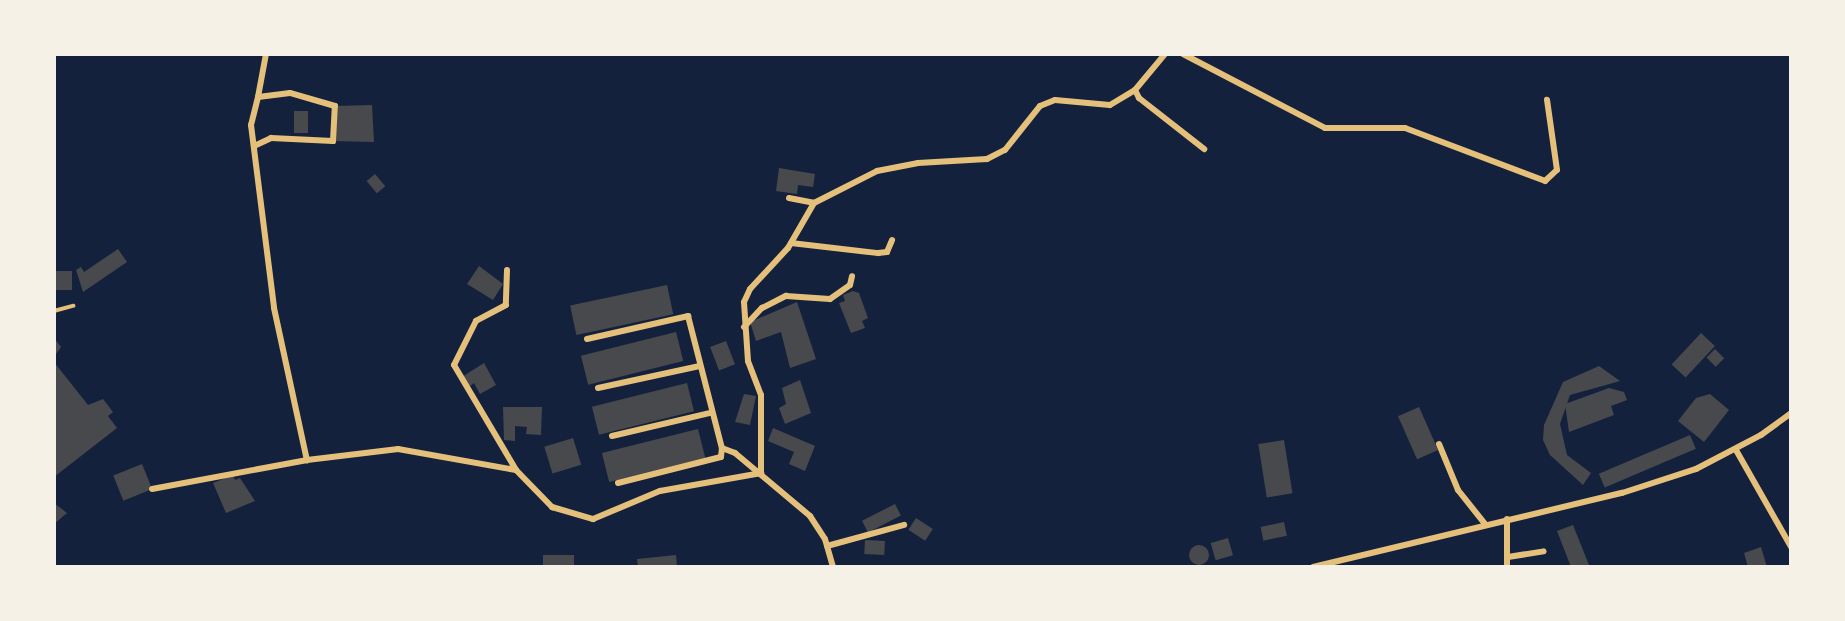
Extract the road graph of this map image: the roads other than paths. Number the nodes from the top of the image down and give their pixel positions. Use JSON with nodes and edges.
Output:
{"nodes":[{"id":1,"x":266,"y":54,"type":"edge"},
{"id":2,"x":1165,"y":54,"type":"edge"},
{"id":3,"x":1182,"y":54,"type":"edge"},
{"id":4,"x":1135,"y":90,"type":"junction"},
{"id":5,"x":258,"y":97,"type":"junction"},
{"id":6,"x":1547,"y":100,"type":"dead end"},
{"id":7,"x":254,"y":146,"type":"junction"},
{"id":8,"x":1204,"y":149,"type":"dead end"},
{"id":9,"x":789,"y":198,"type":"dead end"},
{"id":10,"x":814,"y":203,"type":"junction"},
{"id":11,"x":892,"y":240,"type":"dead end"},
{"id":12,"x":791,"y":243,"type":"junction"},
{"id":13,"x":508,"y":270,"type":"dead end"},
{"id":14,"x":852,"y":276,"type":"dead end"},
{"id":15,"x":73,"y":306,"type":"dead end"},
{"id":16,"x":54,"y":310,"type":"edge"},
{"id":17,"x":744,"y":327,"type":"junction"},
{"id":18,"x":587,"y":339,"type":"dead end"},
{"id":19,"x":700,"y":366,"type":"junction"},
{"id":20,"x":597,"y":388,"type":"dead end"},
{"id":21,"x":710,"y":413,"type":"junction"},
{"id":22,"x":1791,"y":413,"type":"edge"},
{"id":23,"x":612,"y":436,"type":"dead end"},
{"id":24,"x":1439,"y":444,"type":"dead end"},
{"id":25,"x":722,"y":449,"type":"junction"},
{"id":26,"x":1736,"y":450,"type":"junction"},
{"id":27,"x":307,"y":460,"type":"junction"},
{"id":28,"x":516,"y":470,"type":"junction"},
{"id":29,"x":761,"y":473,"type":"junction"},
{"id":30,"x":618,"y":483,"type":"dead end"},
{"id":31,"x":152,"y":488,"type":"dead end"},
{"id":32,"x":1507,"y":519,"type":"junction"},
{"id":33,"x":1485,"y":524,"type":"junction"},
{"id":34,"x":904,"y":525,"type":"dead end"},
{"id":35,"x":827,"y":546,"type":"junction"},
{"id":36,"x":1791,"y":547,"type":"edge"},
{"id":37,"x":1545,"y":551,"type":"dead end"},
{"id":38,"x":1508,"y":557,"type":"junction"},
{"id":39,"x":832,"y":567,"type":"edge"},
{"id":40,"x":1313,"y":567,"type":"edge"},
{"id":41,"x":1507,"y":567,"type":"edge"}],
"edges":[{"from":1,"to":5,"type":"street"},
{"from":2,"to":4,"type":"street"},
{"from":3,"to":6,"type":"street"},
{"from":4,"to":8,"type":"street"},
{"from":4,"to":10,"type":"street"},
{"from":5,"to":7,"type":"street"},
{"from":5,"to":7,"type":"street"},
{"from":7,"to":27,"type":"street"},
{"from":9,"to":10,"type":"street"},
{"from":10,"to":12,"type":"street"},
{"from":11,"to":12,"type":"street"},
{"from":12,"to":17,"type":"street"},
{"from":13,"to":28,"type":"street"},
{"from":14,"to":17,"type":"street"},
{"from":15,"to":16,"type":"lane"},
{"from":17,"to":29,"type":"street"},
{"from":18,"to":19,"type":"street"},
{"from":19,"to":20,"type":"street"},
{"from":19,"to":21,"type":"street"},
{"from":21,"to":23,"type":"street"},
{"from":21,"to":25,"type":"street"},
{"from":22,"to":26,"type":"street"},
{"from":24,"to":33,"type":"street"},
{"from":25,"to":29,"type":"street"},
{"from":25,"to":30,"type":"street"},
{"from":26,"to":32,"type":"street"},
{"from":26,"to":36,"type":"street"},
{"from":27,"to":28,"type":"street"},
{"from":27,"to":31,"type":"street"},
{"from":28,"to":29,"type":"street"},
{"from":29,"to":35,"type":"street"},
{"from":32,"to":33,"type":"street"},
{"from":32,"to":38,"type":"street"},
{"from":33,"to":40,"type":"street"},
{"from":34,"to":35,"type":"street"},
{"from":35,"to":39,"type":"street"},
{"from":37,"to":38,"type":"street"},
{"from":38,"to":41,"type":"street"}]}
